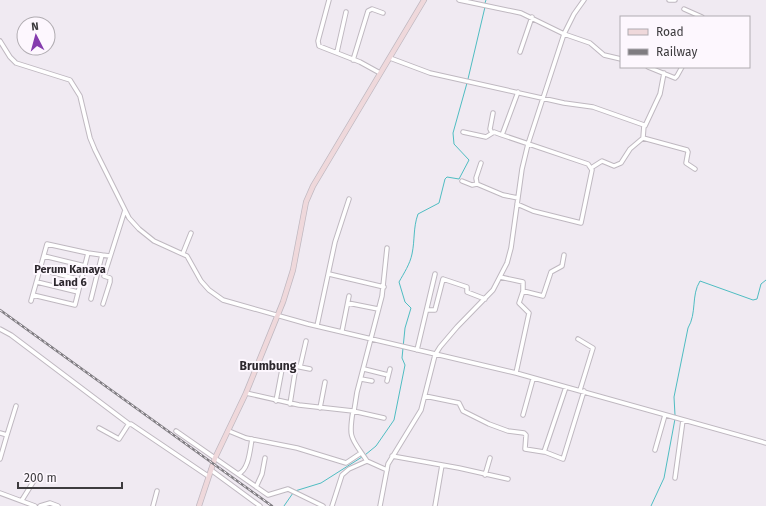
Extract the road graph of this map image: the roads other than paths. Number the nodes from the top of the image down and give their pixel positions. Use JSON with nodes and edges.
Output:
{"nodes":[{"id":1,"x":328,"y":0,"type":"edge"},
{"id":2,"x":424,"y":0,"type":"edge"},
{"id":3,"x":459,"y":0,"type":"edge"},
{"id":4,"x":584,"y":0,"type":"edge"},
{"id":5,"x":669,"y":0,"type":"edge"},
{"id":6,"x":675,"y":0,"type":"edge"},
{"id":7,"x":684,"y":9,"type":"dead end"},
{"id":8,"x":346,"y":12,"type":"dead end"},
{"id":9,"x":383,"y":13,"type":"dead end"},
{"id":10,"x":700,"y":16,"type":"edge"},
{"id":11,"x":532,"y":17,"type":"junction"},
{"id":12,"x":564,"y":34,"type":"junction"},
{"id":13,"x":0,"y":41,"type":"edge"},
{"id":14,"x":337,"y":52,"type":"junction"},
{"id":15,"x":520,"y":52,"type":"dead end"},
{"id":16,"x":390,"y":58,"type":"junction"},
{"id":17,"x":620,"y":59,"type":"edge"},
{"id":18,"x":353,"y":60,"type":"junction"},
{"id":19,"x":651,"y":68,"type":"edge"},
{"id":20,"x":681,"y":68,"type":"edge"},
{"id":21,"x":380,"y":73,"type":"junction"},
{"id":22,"x":664,"y":73,"type":"junction"},
{"id":23,"x":518,"y":92,"type":"junction"},
{"id":24,"x":542,"y":98,"type":"junction"},
{"id":25,"x":493,"y":113,"type":"dead end"},
{"id":26,"x":645,"y":126,"type":"junction"},
{"id":27,"x":463,"y":132,"type":"dead end"},
{"id":28,"x":492,"y":133,"type":"junction"},
{"id":29,"x":502,"y":135,"type":"junction"},
{"id":30,"x":643,"y":138,"type":"junction"},
{"id":31,"x":528,"y":144,"type":"junction"},
{"id":32,"x":481,"y":163,"type":"dead end"},
{"id":33,"x":591,"y":168,"type":"junction"},
{"id":34,"x":695,"y":169,"type":"dead end"},
{"id":35,"x":462,"y":181,"type":"dead end"},
{"id":36,"x":477,"y":184,"type":"junction"},
{"id":37,"x":518,"y":198,"type":"junction"},
{"id":38,"x":348,"y":199,"type":"dead end"},
{"id":39,"x":517,"y":204,"type":"junction"},
{"id":40,"x":125,"y":210,"type":"junction"},
{"id":41,"x":191,"y":233,"type":"dead end"},
{"id":42,"x":387,"y":248,"type":"dead end"},
{"id":43,"x":88,"y":253,"type":"junction"},
{"id":44,"x":183,"y":253,"type":"junction"},
{"id":45,"x":102,"y":255,"type":"junction"},
{"id":46,"x":564,"y":255,"type":"dead end"},
{"id":47,"x":44,"y":256,"type":"junction"},
{"id":48,"x":110,"y":256,"type":"junction"},
{"id":49,"x":84,"y":266,"type":"junction"},
{"id":50,"x":39,"y":269,"type":"junction"},
{"id":51,"x":329,"y":274,"type":"junction"},
{"id":52,"x":435,"y":274,"type":"dead end"},
{"id":53,"x":500,"y":277,"type":"junction"},
{"id":54,"x":81,"y":280,"type":"junction"},
{"id":55,"x":37,"y":282,"type":"junction"},
{"id":56,"x":384,"y":287,"type":"junction"},
{"id":57,"x":523,"y":291,"type":"junction"},
{"id":58,"x":78,"y":292,"type":"junction"},
{"id":59,"x":33,"y":295,"type":"junction"},
{"id":60,"x":349,"y":296,"type":"dead end"},
{"id":61,"x":91,"y":299,"type":"dead end"},
{"id":62,"x":485,"y":299,"type":"junction"},
{"id":63,"x":31,"y":301,"type":"dead end"},
{"id":64,"x":348,"y":303,"type":"junction"},
{"id":65,"x":103,"y":304,"type":"dead end"},
{"id":66,"x":378,"y":309,"type":"junction"},
{"id":67,"x":428,"y":310,"type":"junction"},
{"id":68,"x":277,"y":316,"type":"junction"},
{"id":69,"x":317,"y":326,"type":"junction"},
{"id":70,"x":0,"y":329,"type":"edge"},
{"id":71,"x":342,"y":331,"type":"junction"},
{"id":72,"x":370,"y":339,"type":"junction"},
{"id":73,"x":578,"y":339,"type":"dead end"},
{"id":74,"x":306,"y":341,"type":"dead end"},
{"id":75,"x":417,"y":350,"type":"junction"},
{"id":76,"x":435,"y":355,"type":"junction"},
{"id":77,"x":296,"y":366,"type":"junction"},
{"id":78,"x":300,"y":367,"type":"junction"},
{"id":79,"x":310,"y":369,"type":"dead end"},
{"id":80,"x":364,"y":369,"type":"junction"},
{"id":81,"x":390,"y":369,"type":"dead end"},
{"id":82,"x":516,"y":373,"type":"junction"},
{"id":83,"x":388,"y":375,"type":"junction"},
{"id":84,"x":361,"y":378,"type":"junction"},
{"id":85,"x":533,"y":379,"type":"junction"},
{"id":86,"x":387,"y":381,"type":"dead end"},
{"id":87,"x":325,"y":382,"type":"dead end"},
{"id":88,"x":372,"y":382,"type":"dead end"},
{"id":89,"x":566,"y":387,"type":"junction"},
{"id":90,"x":582,"y":391,"type":"junction"},
{"id":91,"x":246,"y":393,"type":"junction"},
{"id":92,"x":425,"y":396,"type":"junction"},
{"id":93,"x":276,"y":401,"type":"junction"},
{"id":94,"x":290,"y":404,"type":"junction"},
{"id":95,"x":16,"y":406,"type":"dead end"},
{"id":96,"x":320,"y":408,"type":"junction"},
{"id":97,"x":353,"y":411,"type":"junction"},
{"id":98,"x":523,"y":415,"type":"dead end"},
{"id":99,"x":665,"y":415,"type":"junction"},
{"id":100,"x":384,"y":418,"type":"dead end"},
{"id":101,"x":683,"y":420,"type":"junction"},
{"id":102,"x":129,"y":424,"type":"junction"},
{"id":103,"x":99,"y":428,"type":"dead end"},
{"id":104,"x":176,"y":431,"type":"dead end"},
{"id":105,"x":229,"y":431,"type":"junction"},
{"id":106,"x":0,"y":433,"type":"edge"},
{"id":107,"x":7,"y":435,"type":"junction"},
{"id":108,"x":252,"y":439,"type":"junction"},
{"id":109,"x":766,"y":444,"type":"edge"},
{"id":110,"x":655,"y":450,"type":"dead end"},
{"id":111,"x":545,"y":452,"type":"junction"},
{"id":112,"x":361,"y":453,"type":"junction"},
{"id":113,"x":392,"y":456,"type":"junction"},
{"id":114,"x":215,"y":458,"type":"junction"},
{"id":115,"x":265,"y":458,"type":"dead end"},
{"id":116,"x":490,"y":458,"type":"dead end"},
{"id":117,"x":0,"y":459,"type":"edge"},
{"id":118,"x":366,"y":460,"type":"junction"},
{"id":119,"x":442,"y":465,"type":"junction"},
{"id":120,"x":211,"y":470,"type":"junction"},
{"id":121,"x":387,"y":470,"type":"junction"},
{"id":122,"x":238,"y":474,"type":"junction"},
{"id":123,"x":485,"y":475,"type":"junction"},
{"id":124,"x":208,"y":476,"type":"junction"},
{"id":125,"x":675,"y":478,"type":"dead end"},
{"id":126,"x":35,"y":479,"type":"dead end"},
{"id":127,"x":508,"y":479,"type":"dead end"},
{"id":128,"x":256,"y":487,"type":"junction"},
{"id":129,"x":156,"y":491,"type":"dead end"},
{"id":130,"x":0,"y":493,"type":"edge"},
{"id":131,"x":22,"y":500,"type":"junction"},
{"id":132,"x":35,"y":506,"type":"edge"},
{"id":133,"x":40,"y":506,"type":"edge"},
{"id":134,"x":58,"y":506,"type":"edge"},
{"id":135,"x":152,"y":506,"type":"edge"},
{"id":136,"x":199,"y":506,"type":"edge"},
{"id":137,"x":260,"y":506,"type":"edge"},
{"id":138,"x":323,"y":506,"type":"edge"},
{"id":139,"x":332,"y":506,"type":"edge"},
{"id":140,"x":380,"y":506,"type":"edge"},
{"id":141,"x":435,"y":506,"type":"edge"}],
"edges":[{"from":1,"to":14,"type":"street"},
{"from":2,"to":16,"type":"street"},
{"from":3,"to":11,"type":"street"},
{"from":4,"to":12,"type":"street"},
{"from":5,"to":6,"type":"street"},
{"from":7,"to":10,"type":"street"},
{"from":8,"to":14,"type":"street"},
{"from":9,"to":18,"type":"street"},
{"from":11,"to":12,"type":"street"},
{"from":11,"to":15,"type":"street"},
{"from":12,"to":17,"type":"street"},
{"from":12,"to":24,"type":"street"},
{"from":13,"to":40,"type":"street"},
{"from":14,"to":18,"type":"street"},
{"from":16,"to":21,"type":"street"},
{"from":16,"to":23,"type":"street"},
{"from":18,"to":21,"type":"street"},
{"from":19,"to":22,"type":"street"},
{"from":20,"to":22,"type":"street"},
{"from":21,"to":68,"type":"street"},
{"from":22,"to":26,"type":"street"},
{"from":23,"to":24,"type":"street"},
{"from":23,"to":29,"type":"street"},
{"from":24,"to":26,"type":"street"},
{"from":24,"to":31,"type":"street"},
{"from":25,"to":28,"type":"street"},
{"from":26,"to":30,"type":"street"},
{"from":27,"to":28,"type":"street"},
{"from":28,"to":29,"type":"street"},
{"from":29,"to":31,"type":"street"},
{"from":30,"to":33,"type":"street"},
{"from":30,"to":34,"type":"street"},
{"from":31,"to":33,"type":"street"},
{"from":31,"to":37,"type":"street"},
{"from":32,"to":36,"type":"street"},
{"from":33,"to":39,"type":"street"},
{"from":35,"to":36,"type":"street"},
{"from":36,"to":37,"type":"street"},
{"from":37,"to":39,"type":"street"},
{"from":38,"to":51,"type":"street"},
{"from":39,"to":53,"type":"street"},
{"from":40,"to":44,"type":"street"},
{"from":40,"to":48,"type":"street"},
{"from":41,"to":44,"type":"street"},
{"from":42,"to":56,"type":"street"},
{"from":43,"to":45,"type":"street"},
{"from":43,"to":47,"type":"street"},
{"from":43,"to":49,"type":"street"},
{"from":44,"to":68,"type":"street"},
{"from":45,"to":48,"type":"street"},
{"from":45,"to":61,"type":"street"},
{"from":46,"to":57,"type":"street"},
{"from":47,"to":49,"type":"street"},
{"from":47,"to":50,"type":"street"},
{"from":48,"to":65,"type":"street"},
{"from":49,"to":54,"type":"street"},
{"from":50,"to":54,"type":"street"},
{"from":50,"to":55,"type":"street"},
{"from":51,"to":56,"type":"street"},
{"from":51,"to":69,"type":"street"},
{"from":52,"to":67,"type":"street"},
{"from":53,"to":57,"type":"street"},
{"from":53,"to":62,"type":"street"},
{"from":54,"to":58,"type":"street"},
{"from":55,"to":58,"type":"street"},
{"from":55,"to":59,"type":"street"},
{"from":56,"to":66,"type":"street"},
{"from":57,"to":82,"type":"street"},
{"from":58,"to":59,"type":"street"},
{"from":59,"to":63,"type":"street"},
{"from":60,"to":64,"type":"street"},
{"from":62,"to":67,"type":"street"},
{"from":62,"to":76,"type":"street"},
{"from":64,"to":66,"type":"street"},
{"from":64,"to":71,"type":"street"},
{"from":66,"to":72,"type":"street"},
{"from":67,"to":75,"type":"street"},
{"from":68,"to":69,"type":"street"},
{"from":68,"to":91,"type":"street"},
{"from":69,"to":71,"type":"street"},
{"from":70,"to":102,"type":"street"},
{"from":71,"to":72,"type":"street"},
{"from":72,"to":75,"type":"street"},
{"from":72,"to":80,"type":"street"},
{"from":73,"to":90,"type":"street"},
{"from":74,"to":78,"type":"street"},
{"from":75,"to":76,"type":"street"},
{"from":76,"to":82,"type":"street"},
{"from":76,"to":92,"type":"street"},
{"from":77,"to":78,"type":"street"},
{"from":77,"to":93,"type":"street"},
{"from":77,"to":94,"type":"street"},
{"from":78,"to":79,"type":"street"},
{"from":80,"to":83,"type":"street"},
{"from":80,"to":84,"type":"street"},
{"from":81,"to":83,"type":"street"},
{"from":82,"to":85,"type":"street"},
{"from":83,"to":86,"type":"street"},
{"from":84,"to":88,"type":"street"},
{"from":84,"to":97,"type":"street"},
{"from":85,"to":89,"type":"street"},
{"from":85,"to":98,"type":"street"},
{"from":87,"to":96,"type":"street"},
{"from":89,"to":90,"type":"street"},
{"from":89,"to":111,"type":"street"},
{"from":90,"to":99,"type":"street"},
{"from":90,"to":111,"type":"street"},
{"from":91,"to":93,"type":"street"},
{"from":91,"to":105,"type":"street"},
{"from":92,"to":111,"type":"street"},
{"from":92,"to":113,"type":"street"},
{"from":93,"to":94,"type":"street"},
{"from":94,"to":96,"type":"street"},
{"from":95,"to":107,"type":"street"},
{"from":96,"to":97,"type":"street"},
{"from":97,"to":100,"type":"street"},
{"from":97,"to":112,"type":"street"},
{"from":99,"to":101,"type":"street"},
{"from":99,"to":110,"type":"street"},
{"from":101,"to":109,"type":"street"},
{"from":101,"to":125,"type":"street"},
{"from":102,"to":103,"type":"street"},
{"from":102,"to":124,"type":"street"},
{"from":104,"to":114,"type":"street"},
{"from":105,"to":108,"type":"street"},
{"from":105,"to":114,"type":"street"},
{"from":106,"to":107,"type":"street"},
{"from":107,"to":117,"type":"street"},
{"from":108,"to":112,"type":"street"},
{"from":108,"to":122,"type":"street"},
{"from":112,"to":118,"type":"street"},
{"from":113,"to":119,"type":"street"},
{"from":113,"to":121,"type":"street"},
{"from":114,"to":120,"type":"street"},
{"from":114,"to":122,"type":"street"},
{"from":115,"to":128,"type":"street"},
{"from":116,"to":123,"type":"street"},
{"from":118,"to":121,"type":"street"},
{"from":118,"to":139,"type":"street"},
{"from":119,"to":123,"type":"street"},
{"from":119,"to":141,"type":"street"},
{"from":120,"to":124,"type":"street"},
{"from":120,"to":137,"type":"street"},
{"from":121,"to":140,"type":"street"},
{"from":122,"to":128,"type":"street"},
{"from":123,"to":127,"type":"street"},
{"from":124,"to":136,"type":"street"},
{"from":126,"to":131,"type":"street"},
{"from":128,"to":138,"type":"street"},
{"from":129,"to":135,"type":"street"},
{"from":130,"to":131,"type":"street"},
{"from":131,"to":132,"type":"street"},
{"from":133,"to":134,"type":"street"}]}
